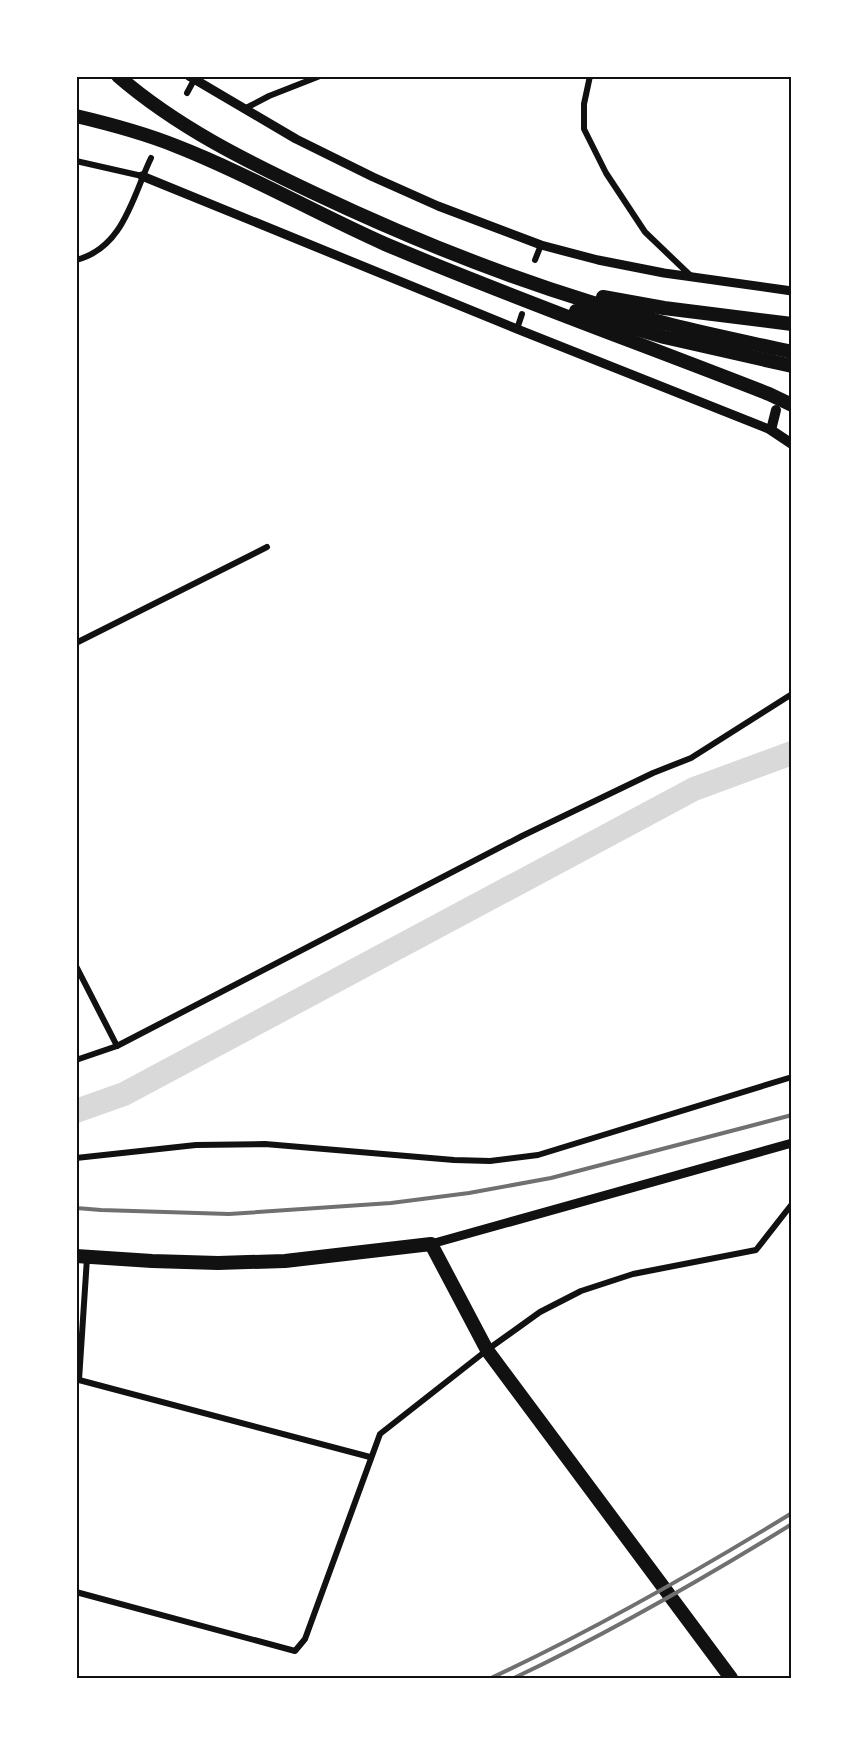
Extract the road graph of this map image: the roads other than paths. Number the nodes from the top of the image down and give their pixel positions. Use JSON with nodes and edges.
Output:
{"nodes":[{"id":1,"x":118,"y":76,"type":"edge"},
{"id":2,"x":320,"y":76,"type":"edge"},
{"id":3,"x":590,"y":76,"type":"edge"},
{"id":4,"x":192,"y":78,"type":"edge"},
{"id":5,"x":187,"y":93,"type":"dead end"},
{"id":6,"x":244,"y":109,"type":"junction"},
{"id":7,"x":76,"y":116,"type":"edge"},
{"id":8,"x":151,"y":158,"type":"dead end"},
{"id":9,"x":76,"y":161,"type":"edge"},
{"id":10,"x":142,"y":176,"type":"junction"},
{"id":11,"x":541,"y":245,"type":"junction"},
{"id":12,"x":76,"y":260,"type":"edge"},
{"id":13,"x":536,"y":260,"type":"dead end"},
{"id":14,"x":460,"y":273,"type":"junction"},
{"id":15,"x":507,"y":274,"type":"junction"},
{"id":16,"x":692,"y":277,"type":"junction"},
{"id":17,"x":792,"y":291,"type":"edge"},
{"id":18,"x":522,"y":314,"type":"dead end"},
{"id":19,"x":792,"y":324,"type":"edge"},
{"id":20,"x":517,"y":329,"type":"junction"},
{"id":21,"x":792,"y":352,"type":"edge"},
{"id":22,"x":792,"y":366,"type":"edge"},
{"id":23,"x":792,"y":405,"type":"edge"},
{"id":24,"x":776,"y":410,"type":"dead end"},
{"id":25,"x":771,"y":429,"type":"junction"},
{"id":26,"x":792,"y":444,"type":"edge"},
{"id":27,"x":267,"y":547,"type":"dead end"},
{"id":28,"x":76,"y":643,"type":"edge"},
{"id":29,"x":792,"y":694,"type":"edge"},
{"id":30,"x":76,"y":966,"type":"edge"},
{"id":31,"x":117,"y":1046,"type":"junction"},
{"id":32,"x":76,"y":1060,"type":"edge"},
{"id":33,"x":792,"y":1077,"type":"edge"},
{"id":34,"x":792,"y":1143,"type":"edge"},
{"id":35,"x":76,"y":1158,"type":"edge"},
{"id":36,"x":792,"y":1204,"type":"edge"},
{"id":37,"x":431,"y":1244,"type":"junction"},
{"id":38,"x":82,"y":1257,"type":"edge"},
{"id":39,"x":487,"y":1350,"type":"junction"},
{"id":40,"x":370,"y":1457,"type":"junction"},
{"id":41,"x":76,"y":1592,"type":"edge"},
{"id":42,"x":731,"y":1678,"type":"edge"}],
"edges":[{"from":1,"to":15,"type":"highway"},
{"from":2,"to":6,"type":"street"},
{"from":3,"to":16,"type":"street"},
{"from":4,"to":5,"type":"street"},
{"from":4,"to":6,"type":"street"},
{"from":6,"to":11,"type":"street"},
{"from":7,"to":14,"type":"highway"},
{"from":8,"to":10,"type":"street"},
{"from":9,"to":10,"type":"street"},
{"from":10,"to":12,"type":"street"},
{"from":10,"to":20,"type":"street"},
{"from":11,"to":13,"type":"street"},
{"from":11,"to":16,"type":"street"},
{"from":14,"to":22,"type":"highway"},
{"from":14,"to":23,"type":"highway"},
{"from":15,"to":19,"type":"highway"},
{"from":15,"to":21,"type":"highway"},
{"from":16,"to":17,"type":"street"},
{"from":18,"to":20,"type":"street"},
{"from":20,"to":25,"type":"street"},
{"from":24,"to":25,"type":"main road"},
{"from":25,"to":26,"type":"main road"},
{"from":27,"to":28,"type":"street"},
{"from":29,"to":31,"type":"street"},
{"from":30,"to":31,"type":"street"},
{"from":31,"to":32,"type":"street"},
{"from":33,"to":35,"type":"street"},
{"from":34,"to":37,"type":"street"},
{"from":36,"to":39,"type":"street"},
{"from":37,"to":38,"type":"highway"},
{"from":37,"to":39,"type":"highway"},
{"from":38,"to":40,"type":"street"},
{"from":39,"to":40,"type":"street"},
{"from":39,"to":42,"type":"highway"},
{"from":40,"to":41,"type":"street"}]}
